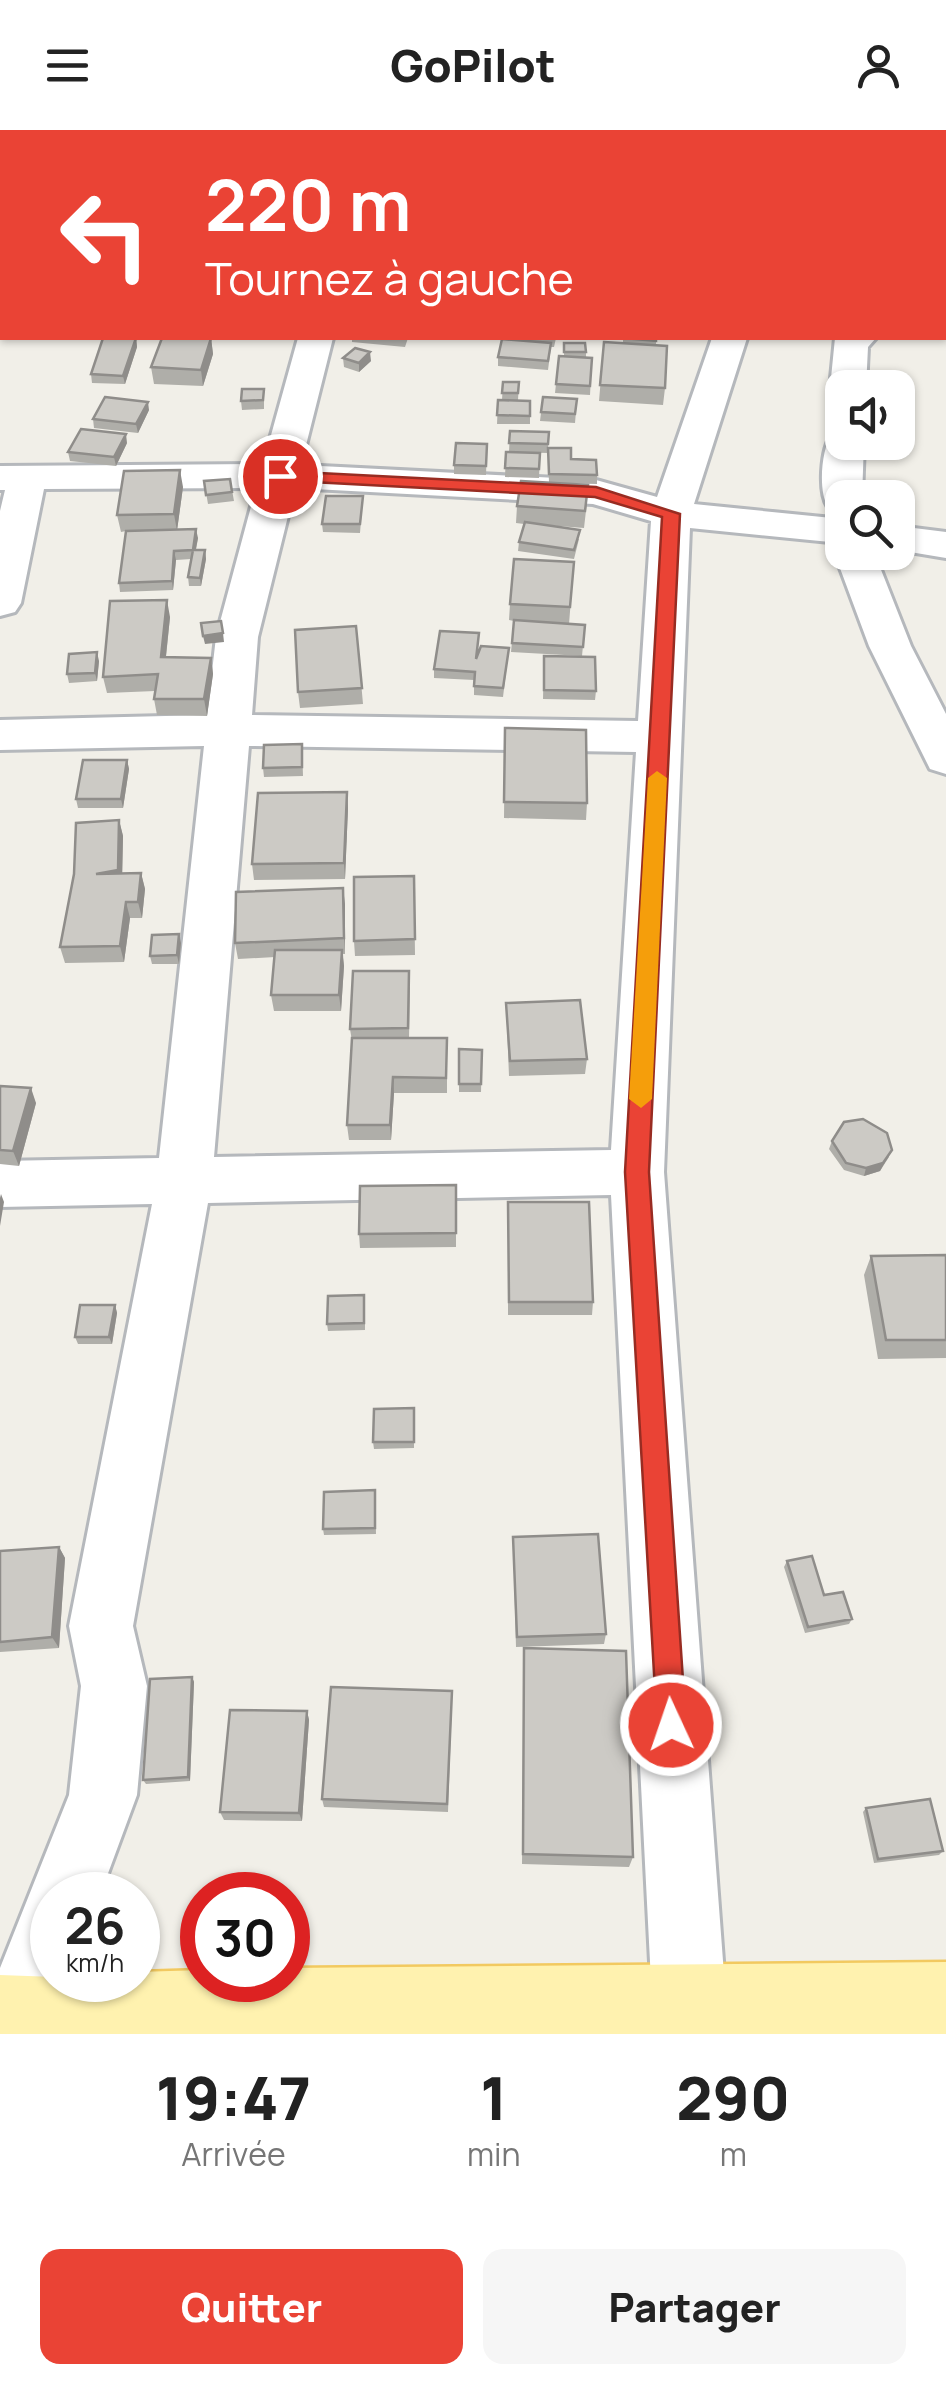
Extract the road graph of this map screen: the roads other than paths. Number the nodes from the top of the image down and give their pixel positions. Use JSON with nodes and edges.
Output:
{"nodes":[{"id":1,"x":314,"y":340,"type":"edge"},
{"id":2,"x":729,"y":340,"type":"edge"},
{"id":3,"x":854,"y":340,"type":"edge"},
{"id":4,"x":849,"y":370,"type":"edge"},
{"id":5,"x":280,"y":476,"type":"junction"},
{"id":6,"x":14,"y":478,"type":"edge"},
{"id":7,"x":671,"y":514,"type":"junction"},
{"id":8,"x":825,"y":528,"type":"edge"},
{"id":9,"x":915,"y":540,"type":"edge"},
{"id":10,"x":946,"y":545,"type":"edge"},
{"id":11,"x":861,"y":570,"type":"edge"},
{"id":12,"x":0,"y":603,"type":"edge"},
{"id":13,"x":228,"y":730,"type":"junction"},
{"id":14,"x":0,"y":735,"type":"edge"},
{"id":15,"x":660,"y":737,"type":"junction"},
{"id":16,"x":946,"y":758,"type":"edge"},
{"id":17,"x":637,"y":1172,"type":"junction"},
{"id":18,"x":184,"y":1182,"type":"junction"},
{"id":19,"x":0,"y":1184,"type":"edge"},
{"id":20,"x":73,"y":1872,"type":"edge"},
{"id":21,"x":30,"y":1971,"type":"edge"},
{"id":22,"x":946,"y":2000,"type":"edge"},
{"id":23,"x":688,"y":2001,"type":"junction"},
{"id":24,"x":9,"y":2014,"type":"edge"},
{"id":25,"x":395,"y":2019,"type":"edge"}],
"edges":[{"from":1,"to":5,"type":"street"},
{"from":2,"to":7,"type":"street"},
{"from":3,"to":4,"type":"street"},
{"from":5,"to":6,"type":"street"},
{"from":5,"to":7,"type":"street"},
{"from":5,"to":13,"type":"street"},
{"from":6,"to":12,"type":"street"},
{"from":7,"to":8,"type":"street"},
{"from":7,"to":15,"type":"street"},
{"from":9,"to":10,"type":"street"},
{"from":11,"to":16,"type":"street"},
{"from":13,"to":14,"type":"street"},
{"from":13,"to":15,"type":"street"},
{"from":13,"to":18,"type":"street"},
{"from":15,"to":17,"type":"street"},
{"from":17,"to":18,"type":"street"},
{"from":17,"to":23,"type":"street"},
{"from":18,"to":19,"type":"street"},
{"from":18,"to":20,"type":"street"},
{"from":21,"to":24,"type":"street"},
{"from":22,"to":23,"type":"main road"},
{"from":23,"to":25,"type":"main road"},
{"from":24,"to":25,"type":"main road"}]}
